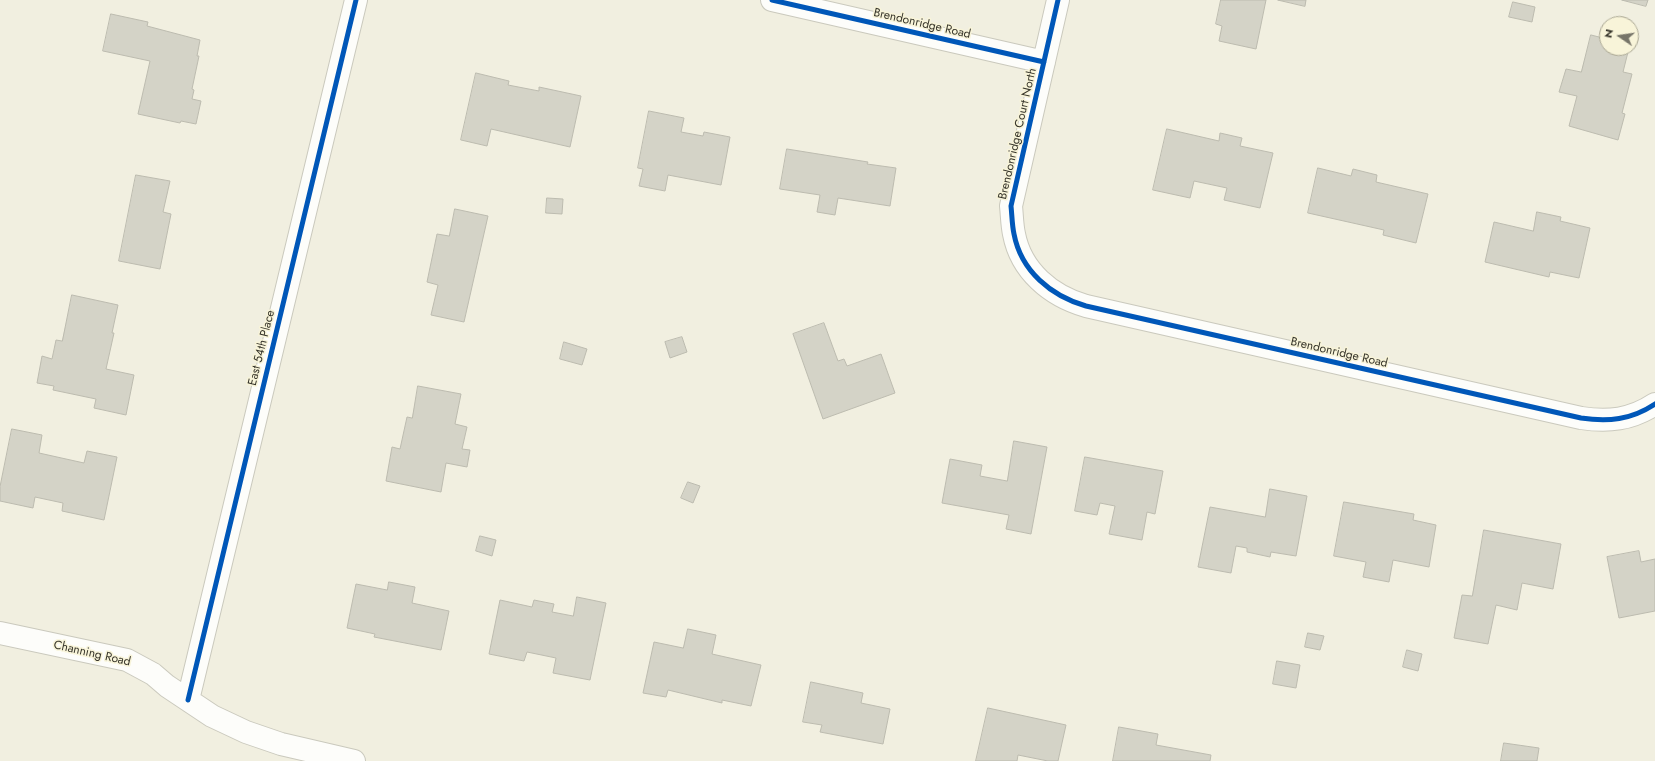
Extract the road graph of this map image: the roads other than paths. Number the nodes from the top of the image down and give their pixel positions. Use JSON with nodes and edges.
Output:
{"nodes":[{"id":1,"x":356,"y":0,"type":"edge"},
{"id":2,"x":772,"y":0,"type":"edge"},
{"id":3,"x":1058,"y":0,"type":"edge"},
{"id":4,"x":1044,"y":62,"type":"junction"},
{"id":5,"x":1030,"y":270,"type":"joint"},
{"id":6,"x":1654,"y":405,"type":"edge"},
{"id":7,"x":0,"y":633,"type":"edge"},
{"id":8,"x":188,"y":700,"type":"junction"},
{"id":9,"x":354,"y":761,"type":"edge"}],
"edges":[{"from":1,"to":8,"type":"street","name":"East 54th Place"},
{"from":2,"to":4,"type":"street","name":"Brendonridge Road"},
{"from":3,"to":4,"type":"street","name":"Brendonridge Court North"},
{"from":4,"to":5,"type":"street","name":"Brendonridge Court North"},
{"from":5,"to":6,"type":"street","name":"Brendonridge Road"},
{"from":7,"to":8,"type":"street","name":"Channing Road"},
{"from":8,"to":9,"type":"street","name":"Channing Road"}]}
